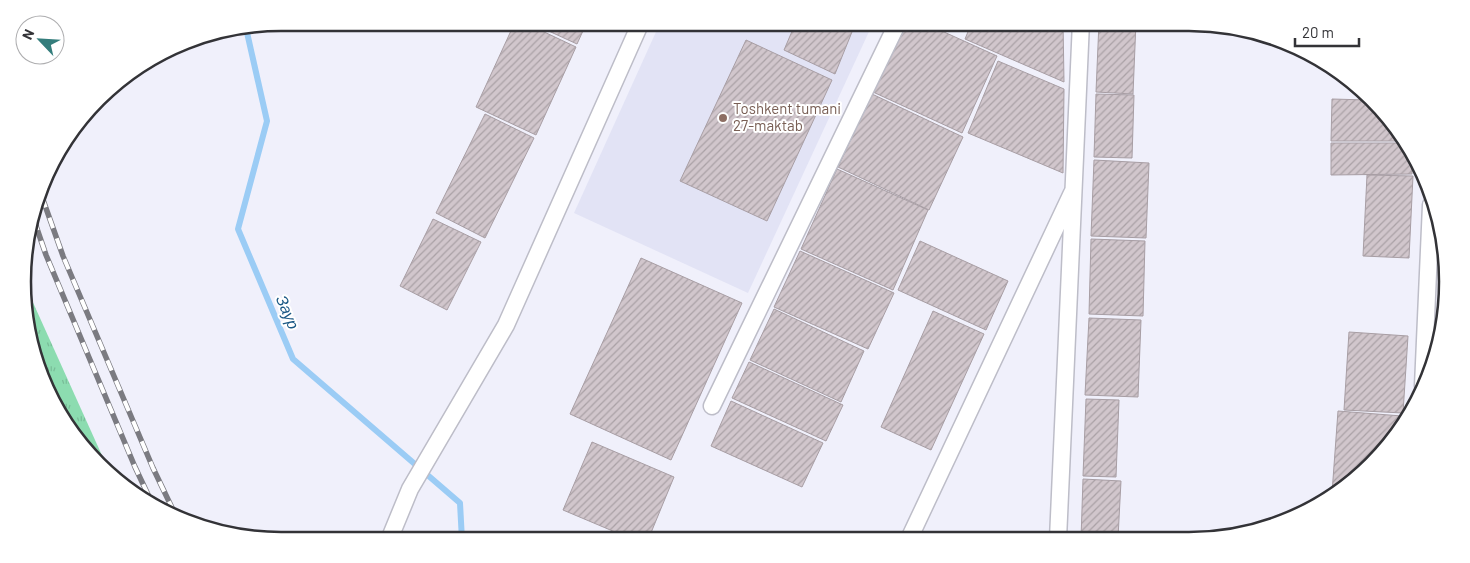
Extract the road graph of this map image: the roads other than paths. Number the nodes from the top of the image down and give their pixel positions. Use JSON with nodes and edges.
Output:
{"nodes":[{"id":1,"x":637,"y":31,"type":"edge"},
{"id":2,"x":894,"y":31,"type":"edge"},
{"id":3,"x":1082,"y":31,"type":"edge"},
{"id":4,"x":1075,"y":187,"type":"junction"},
{"id":5,"x":1430,"y":219,"type":"edge"},
{"id":6,"x":1424,"y":365,"type":"edge"},
{"id":7,"x":712,"y":406,"type":"dead end"},
{"id":8,"x":392,"y":532,"type":"edge"},
{"id":9,"x":912,"y":532,"type":"edge"},
{"id":10,"x":1058,"y":532,"type":"edge"}],
"edges":[{"from":1,"to":8,"type":"street"},
{"from":2,"to":7,"type":"street"},
{"from":3,"to":4,"type":"street"},
{"from":4,"to":9,"type":"street"},
{"from":4,"to":10,"type":"street"},
{"from":5,"to":6,"type":"street"}]}
